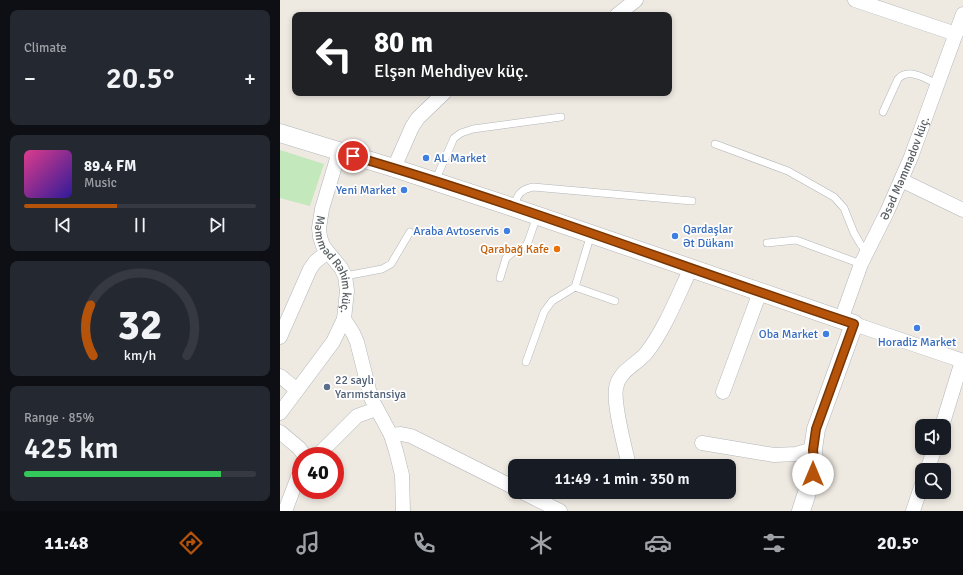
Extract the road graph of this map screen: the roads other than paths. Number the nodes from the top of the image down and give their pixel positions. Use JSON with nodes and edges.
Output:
{"nodes":[{"id":1,"x":636,"y":0,"type":"edge"},
{"id":2,"x":855,"y":0,"type":"edge"},
{"id":3,"x":621,"y":12,"type":"edge"},
{"id":4,"x":963,"y":14,"type":"edge"},
{"id":5,"x":956,"y":34,"type":"junction"},
{"id":6,"x":938,"y":84,"type":"junction"},
{"id":7,"x":441,"y":96,"type":"edge"},
{"id":8,"x":883,"y":112,"type":"dead end"},
{"id":9,"x":561,"y":117,"type":"dead end"},
{"id":10,"x":280,"y":134,"type":"edge"},
{"id":11,"x":715,"y":144,"type":"dead end"},
{"id":12,"x":339,"y":152,"type":"junction"},
{"id":13,"x":394,"y":168,"type":"junction"},
{"id":14,"x":900,"y":180,"type":"junction"},
{"id":15,"x":435,"y":182,"type":"junction"},
{"id":16,"x":692,"y":201,"type":"dead end"},
{"id":17,"x":512,"y":207,"type":"junction"},
{"id":18,"x":963,"y":210,"type":"edge"},
{"id":19,"x":537,"y":215,"type":"junction"},
{"id":20,"x":410,"y":232,"type":"dead end"},
{"id":21,"x":592,"y":234,"type":"junction"},
{"id":22,"x":767,"y":243,"type":"dead end"},
{"id":23,"x":327,"y":252,"type":"junction"},
{"id":24,"x":863,"y":258,"type":"junction"},
{"id":25,"x":690,"y":268,"type":"junction"},
{"id":26,"x":345,"y":276,"type":"junction"},
{"id":27,"x":500,"y":278,"type":"dead end"},
{"id":28,"x":575,"y":288,"type":"junction"},
{"id":29,"x":760,"y":292,"type":"junction"},
{"id":30,"x":615,"y":302,"type":"dead end"},
{"id":31,"x":344,"y":319,"type":"junction"},
{"id":32,"x":848,"y":322,"type":"junction"},
{"id":33,"x":280,"y":337,"type":"edge"},
{"id":34,"x":963,"y":361,"type":"edge"},
{"id":35,"x":526,"y":362,"type":"dead end"},
{"id":36,"x":280,"y":376,"type":"edge"},
{"id":37,"x":297,"y":390,"type":"junction"},
{"id":38,"x":723,"y":392,"type":"dead end"},
{"id":39,"x":376,"y":409,"type":"junction"},
{"id":40,"x":280,"y":413,"type":"edge"},
{"id":41,"x":944,"y":419,"type":"edge"},
{"id":42,"x":280,"y":432,"type":"edge"},
{"id":43,"x":391,"y":435,"type":"junction"},
{"id":44,"x":702,"y":443,"type":"dead end"},
{"id":45,"x":297,"y":447,"type":"edge"},
{"id":46,"x":326,"y":447,"type":"edge"},
{"id":47,"x":813,"y":450,"type":"junction"},
{"id":48,"x":628,"y":459,"type":"edge"},
{"id":49,"x":508,"y":485,"type":"edge"},
{"id":50,"x":292,"y":493,"type":"edge"},
{"id":51,"x":536,"y":499,"type":"edge"},
{"id":52,"x":917,"y":499,"type":"edge"},
{"id":53,"x":285,"y":511,"type":"edge"},
{"id":54,"x":403,"y":511,"type":"edge"},
{"id":55,"x":560,"y":511,"type":"edge"},
{"id":56,"x":801,"y":511,"type":"edge"},
{"id":57,"x":913,"y":511,"type":"edge"}],
"edges":[{"from":1,"to":3,"type":"street"},
{"from":2,"to":5,"type":"street"},
{"from":4,"to":5,"type":"street","name":"Əsəd Məmmədov küç."},
{"from":5,"to":6,"type":"street","name":"Əsəd Məmmədov küç."},
{"from":6,"to":8,"type":"lane"},
{"from":6,"to":14,"type":"street","name":"Əsəd Məmmədov küç."},
{"from":7,"to":13,"type":"street"},
{"from":9,"to":15,"type":"lane"},
{"from":10,"to":12,"type":"street"},
{"from":11,"to":24,"type":"lane"},
{"from":12,"to":13,"type":"street"},
{"from":12,"to":23,"type":"street","name":"Məmməd Rəhim küç."},
{"from":13,"to":15,"type":"street"},
{"from":14,"to":18,"type":"street"},
{"from":14,"to":24,"type":"street","name":"Əsəd Məmmədov küç."},
{"from":15,"to":17,"type":"street"},
{"from":16,"to":17,"type":"lane"},
{"from":17,"to":19,"type":"street"},
{"from":19,"to":21,"type":"street"},
{"from":19,"to":27,"type":"lane"},
{"from":20,"to":26,"type":"lane"},
{"from":21,"to":25,"type":"street"},
{"from":21,"to":28,"type":"lane"},
{"from":22,"to":24,"type":"lane"},
{"from":23,"to":26,"type":"street","name":"Məmməd Rəhim küç."},
{"from":23,"to":33,"type":"street"},
{"from":24,"to":32,"type":"street","name":"Əsəd Məmmədov küç."},
{"from":25,"to":29,"type":"street"},
{"from":25,"to":48,"type":"street"},
{"from":26,"to":31,"type":"street","name":"Məmməd Rəhim küç."},
{"from":28,"to":30,"type":"lane"},
{"from":28,"to":35,"type":"lane"},
{"from":29,"to":32,"type":"street"},
{"from":29,"to":38,"type":"street"},
{"from":31,"to":37,"type":"street"},
{"from":31,"to":39,"type":"street","name":"Məmməd Rəhim küç."},
{"from":32,"to":34,"type":"street"},
{"from":32,"to":47,"type":"street"},
{"from":34,"to":41,"type":"street"},
{"from":36,"to":37,"type":"street"},
{"from":37,"to":40,"type":"street"},
{"from":39,"to":43,"type":"street","name":"Məmməd Rəhim küç."},
{"from":39,"to":46,"type":"street"},
{"from":42,"to":45,"type":"street"},
{"from":43,"to":49,"type":"street"},
{"from":43,"to":54,"type":"street","name":"Məmməd Rəhim küç."},
{"from":44,"to":47,"type":"street"},
{"from":47,"to":56,"type":"street"},
{"from":50,"to":53,"type":"street"},
{"from":51,"to":55,"type":"street"},
{"from":52,"to":57,"type":"street"}]}
